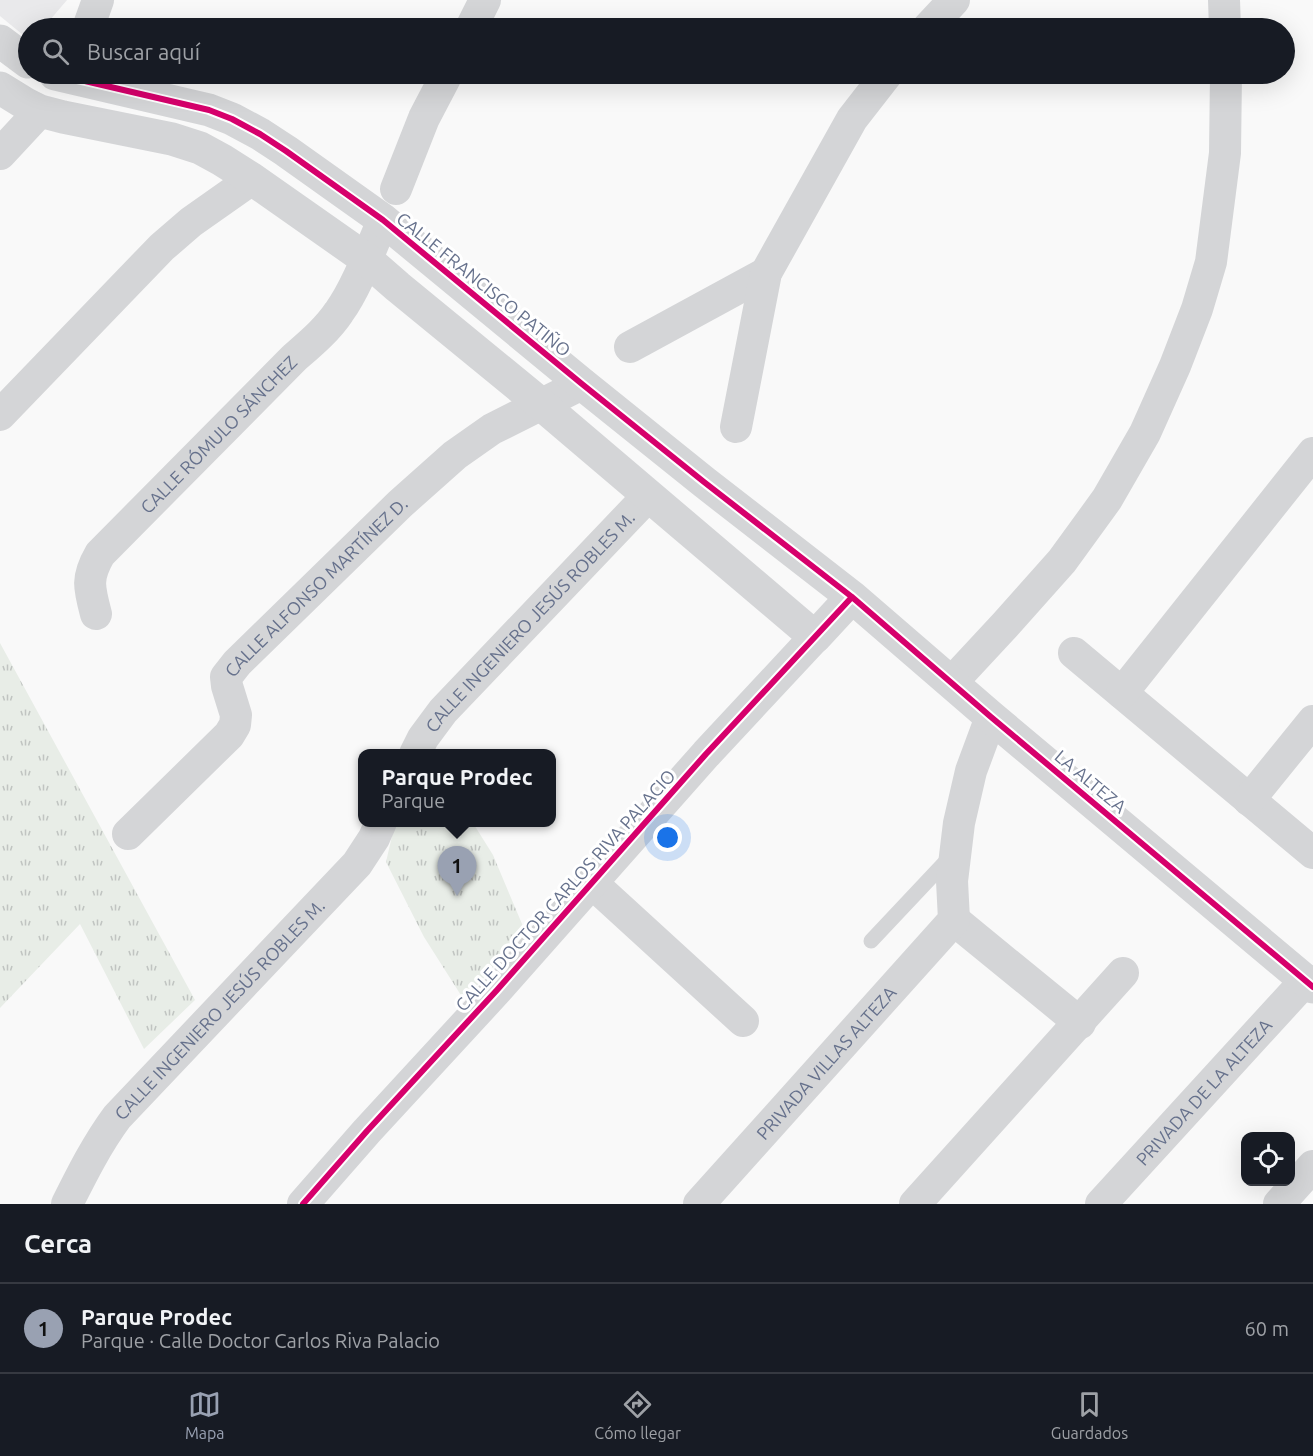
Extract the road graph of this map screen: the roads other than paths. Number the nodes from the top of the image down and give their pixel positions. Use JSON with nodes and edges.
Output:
{"nodes":[{"id":1,"x":99,"y":0,"type":"edge"},
{"id":2,"x":485,"y":0,"type":"edge"},
{"id":3,"x":954,"y":0,"type":"edge"},
{"id":4,"x":1224,"y":0,"type":"edge"},
{"id":5,"x":92,"y":18,"type":"edge"},
{"id":6,"x":476,"y":18,"type":"edge"},
{"id":7,"x":937,"y":18,"type":"edge"},
{"id":8,"x":1225,"y":18,"type":"edge"},
{"id":9,"x":0,"y":41,"type":"edge"},
{"id":10,"x":18,"y":54,"type":"edge"},
{"id":11,"x":101,"y":84,"type":"edge"},
{"id":12,"x":442,"y":84,"type":"edge"},
{"id":13,"x":879,"y":84,"type":"edge"},
{"id":14,"x":1226,"y":84,"type":"edge"},
{"id":15,"x":0,"y":88,"type":"edge"},
{"id":16,"x":182,"y":105,"type":"junction"},
{"id":17,"x":40,"y":111,"type":"junction"},
{"id":18,"x":172,"y":139,"type":"junction"},
{"id":19,"x":0,"y":154,"type":"edge"},
{"id":20,"x":252,"y":179,"type":"junction"},
{"id":21,"x":396,"y":189,"type":"dead end"},
{"id":22,"x":383,"y":220,"type":"junction"},
{"id":23,"x":366,"y":259,"type":"junction"},
{"id":24,"x":766,"y":273,"type":"junction"},
{"id":25,"x":630,"y":347,"type":"dead end"},
{"id":26,"x":582,"y":384,"type":"junction"},
{"id":27,"x":542,"y":405,"type":"junction"},
{"id":28,"x":0,"y":415,"type":"edge"},
{"id":29,"x":736,"y":427,"type":"dead end"},
{"id":30,"x":1313,"y":453,"type":"edge"},
{"id":31,"x":1301,"y":490,"type":"edge"},
{"id":32,"x":648,"y":495,"type":"junction"},
{"id":33,"x":852,"y":597,"type":"junction"},
{"id":34,"x":96,"y":614,"type":"dead end"},
{"id":35,"x":815,"y":637,"type":"junction"},
{"id":36,"x":1074,"y":653,"type":"dead end"},
{"id":37,"x":952,"y":682,"type":"junction"},
{"id":38,"x":1122,"y":693,"type":"junction"},
{"id":39,"x":992,"y":717,"type":"junction"},
{"id":40,"x":1313,"y":721,"type":"edge"},
{"id":41,"x":417,"y":749,"type":"edge"},
{"id":42,"x":1249,"y":800,"type":"junction"},
{"id":43,"x":379,"y":827,"type":"edge"},
{"id":44,"x":128,"y":834,"type":"dead end"},
{"id":45,"x":955,"y":852,"type":"junction"},
{"id":46,"x":1313,"y":853,"type":"edge"},
{"id":47,"x":592,"y":883,"type":"junction"},
{"id":48,"x":954,"y":920,"type":"junction"},
{"id":49,"x":871,"y":941,"type":"dead end"},
{"id":50,"x":1123,"y":973,"type":"dead end"},
{"id":51,"x":1309,"y":983,"type":"edge"},
{"id":52,"x":743,"y":1021,"type":"dead end"},
{"id":53,"x":1080,"y":1023,"type":"junction"},
{"id":54,"x":1313,"y":1166,"type":"edge"},
{"id":55,"x":67,"y":1204,"type":"edge"},
{"id":56,"x":303,"y":1204,"type":"edge"},
{"id":57,"x":699,"y":1204,"type":"edge"},
{"id":58,"x":915,"y":1204,"type":"edge"},
{"id":59,"x":1101,"y":1204,"type":"edge"},
{"id":60,"x":1279,"y":1204,"type":"edge"}],
"edges":[{"from":1,"to":5,"type":"street"},
{"from":2,"to":6,"type":"street"},
{"from":3,"to":7,"type":"street"},
{"from":4,"to":8,"type":"street"},
{"from":9,"to":10,"type":"street"},
{"from":11,"to":16,"type":"street","name":"CALLE FRANCISCO PATIÑO"},
{"from":12,"to":21,"type":"street"},
{"from":13,"to":24,"type":"street"},
{"from":14,"to":37,"type":"street"},
{"from":15,"to":17,"type":"street"},
{"from":16,"to":18,"type":"street"},
{"from":16,"to":22,"type":"street","name":"CALLE FRANCISCO PATIÑO"},
{"from":17,"to":18,"type":"street"},
{"from":17,"to":19,"type":"street"},
{"from":18,"to":20,"type":"street"},
{"from":20,"to":23,"type":"street"},
{"from":20,"to":28,"type":"street"},
{"from":22,"to":23,"type":"street","name":"CALLE RÓMULO SÁNCHEZ"},
{"from":22,"to":26,"type":"street","name":"CALLE FRANCISCO PATIÑO"},
{"from":23,"to":27,"type":"street"},
{"from":23,"to":34,"type":"street","name":"CALLE RÓMULO SÁNCHEZ"},
{"from":24,"to":25,"type":"street"},
{"from":24,"to":29,"type":"street"},
{"from":26,"to":27,"type":"street"},
{"from":26,"to":33,"type":"street","name":"CALLE FRANCISCO PATIÑO"},
{"from":27,"to":32,"type":"street"},
{"from":27,"to":44,"type":"street","name":"CALLE ALFONSO MARTÍNEZ D."},
{"from":30,"to":31,"type":"street"},
{"from":31,"to":38,"type":"street"},
{"from":32,"to":35,"type":"street"},
{"from":32,"to":41,"type":"street","name":"CALLE INGENIERO JESÚS ROBLES M."},
{"from":33,"to":35,"type":"street","name":"CALLE DOCTOR CARLOS RIVA PALACIO"},
{"from":33,"to":37,"type":"street","name":"LA ALTEZA"},
{"from":35,"to":47,"type":"street","name":"CALLE DOCTOR CARLOS RIVA PALACIO"},
{"from":36,"to":38,"type":"street"},
{"from":37,"to":39,"type":"street","name":"LA ALTEZA"},
{"from":38,"to":42,"type":"street"},
{"from":39,"to":45,"type":"street"},
{"from":39,"to":51,"type":"street","name":"LA ALTEZA"},
{"from":40,"to":42,"type":"street"},
{"from":42,"to":46,"type":"street"},
{"from":43,"to":55,"type":"street","name":"CALLE INGENIERO JESÚS ROBLES M."},
{"from":45,"to":48,"type":"street"},
{"from":45,"to":49,"type":"lane"},
{"from":47,"to":52,"type":"street"},
{"from":47,"to":56,"type":"street","name":"CALLE DOCTOR CARLOS RIVA PALACIO"},
{"from":48,"to":53,"type":"street"},
{"from":48,"to":57,"type":"street","name":"PRIVADA VILLAS ALTEZA"},
{"from":50,"to":53,"type":"street"},
{"from":51,"to":59,"type":"street","name":"PRIVADA DE LA ALTEZA"},
{"from":53,"to":58,"type":"street"},
{"from":54,"to":60,"type":"street"}]}
